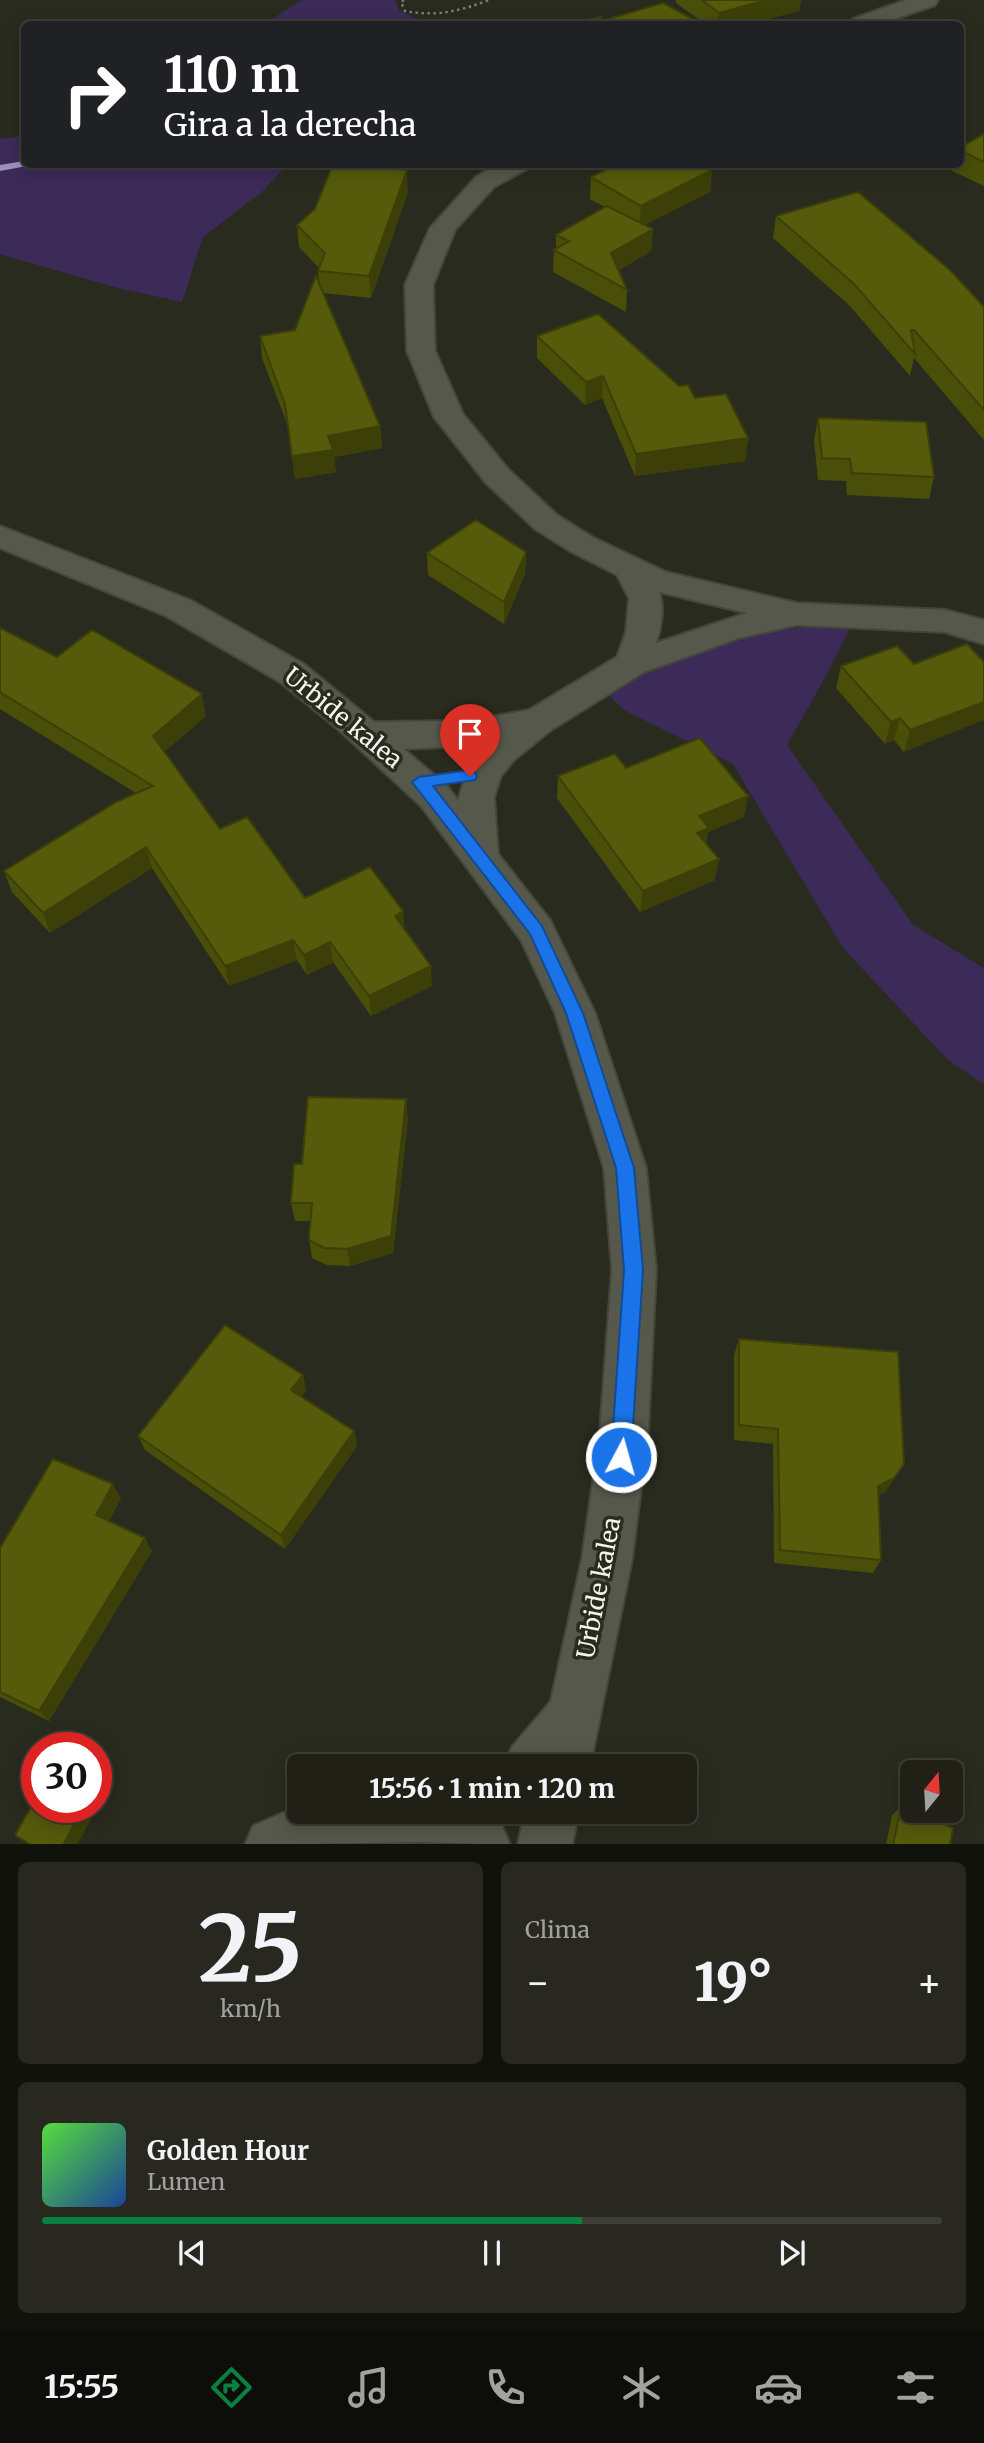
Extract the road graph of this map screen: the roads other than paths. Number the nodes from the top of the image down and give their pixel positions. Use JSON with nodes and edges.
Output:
{"nodes":[{"id":1,"x":927,"y":0,"type":"edge"},
{"id":2,"x":869,"y":21,"type":"edge"},
{"id":3,"x":511,"y":168,"type":"edge"},
{"id":4,"x":0,"y":536,"type":"edge"},
{"id":5,"x":631,"y":570,"type":"junction"},
{"id":6,"x":984,"y":609,"type":"edge"},
{"id":7,"x":797,"y":614,"type":"junction"},
{"id":8,"x":945,"y":621,"type":"junction"},
{"id":9,"x":984,"y":632,"type":"edge"},
{"id":10,"x":632,"y":664,"type":"junction"},
{"id":11,"x":539,"y":721,"type":"junction"},
{"id":12,"x":366,"y":734,"type":"junction"},
{"id":13,"x":455,"y":736,"type":"junction"},
{"id":14,"x":485,"y":771,"type":"junction"},
{"id":15,"x":419,"y":782,"type":"junction"},
{"id":16,"x":481,"y":857,"type":"junction"},
{"id":17,"x":575,"y":1710,"type":"junction"},
{"id":18,"x":543,"y":1754,"type":"edge"},
{"id":19,"x":566,"y":1754,"type":"edge"},
{"id":20,"x":374,"y":1824,"type":"edge"},
{"id":21,"x":453,"y":1824,"type":"edge"},
{"id":22,"x":549,"y":1824,"type":"edge"},
{"id":23,"x":272,"y":1844,"type":"edge"},
{"id":24,"x":483,"y":1844,"type":"edge"},
{"id":25,"x":545,"y":1844,"type":"edge"}],
"edges":[{"from":1,"to":2,"type":"street"},
{"from":3,"to":5,"type":"street"},
{"from":4,"to":12,"type":"street","name":"Urbide kalea"},
{"from":5,"to":7,"type":"street"},
{"from":5,"to":10,"type":"street"},
{"from":6,"to":8,"type":"street"},
{"from":7,"to":8,"type":"street"},
{"from":7,"to":10,"type":"street"},
{"from":8,"to":9,"type":"street"},
{"from":10,"to":11,"type":"street"},
{"from":11,"to":13,"type":"street"},
{"from":11,"to":14,"type":"street"},
{"from":12,"to":13,"type":"street"},
{"from":12,"to":15,"type":"street","name":"Urbide kalea"},
{"from":13,"to":15,"type":"street"},
{"from":14,"to":15,"type":"street"},
{"from":14,"to":16,"type":"street"},
{"from":15,"to":16,"type":"street","name":"Urbide kalea"},
{"from":16,"to":17,"type":"street","name":"Urbide kalea"},
{"from":17,"to":18,"type":"street"},
{"from":17,"to":19,"type":"street","name":"Urbide kalea"},
{"from":20,"to":23,"type":"street"},
{"from":21,"to":24,"type":"street"},
{"from":22,"to":25,"type":"street"}]}
